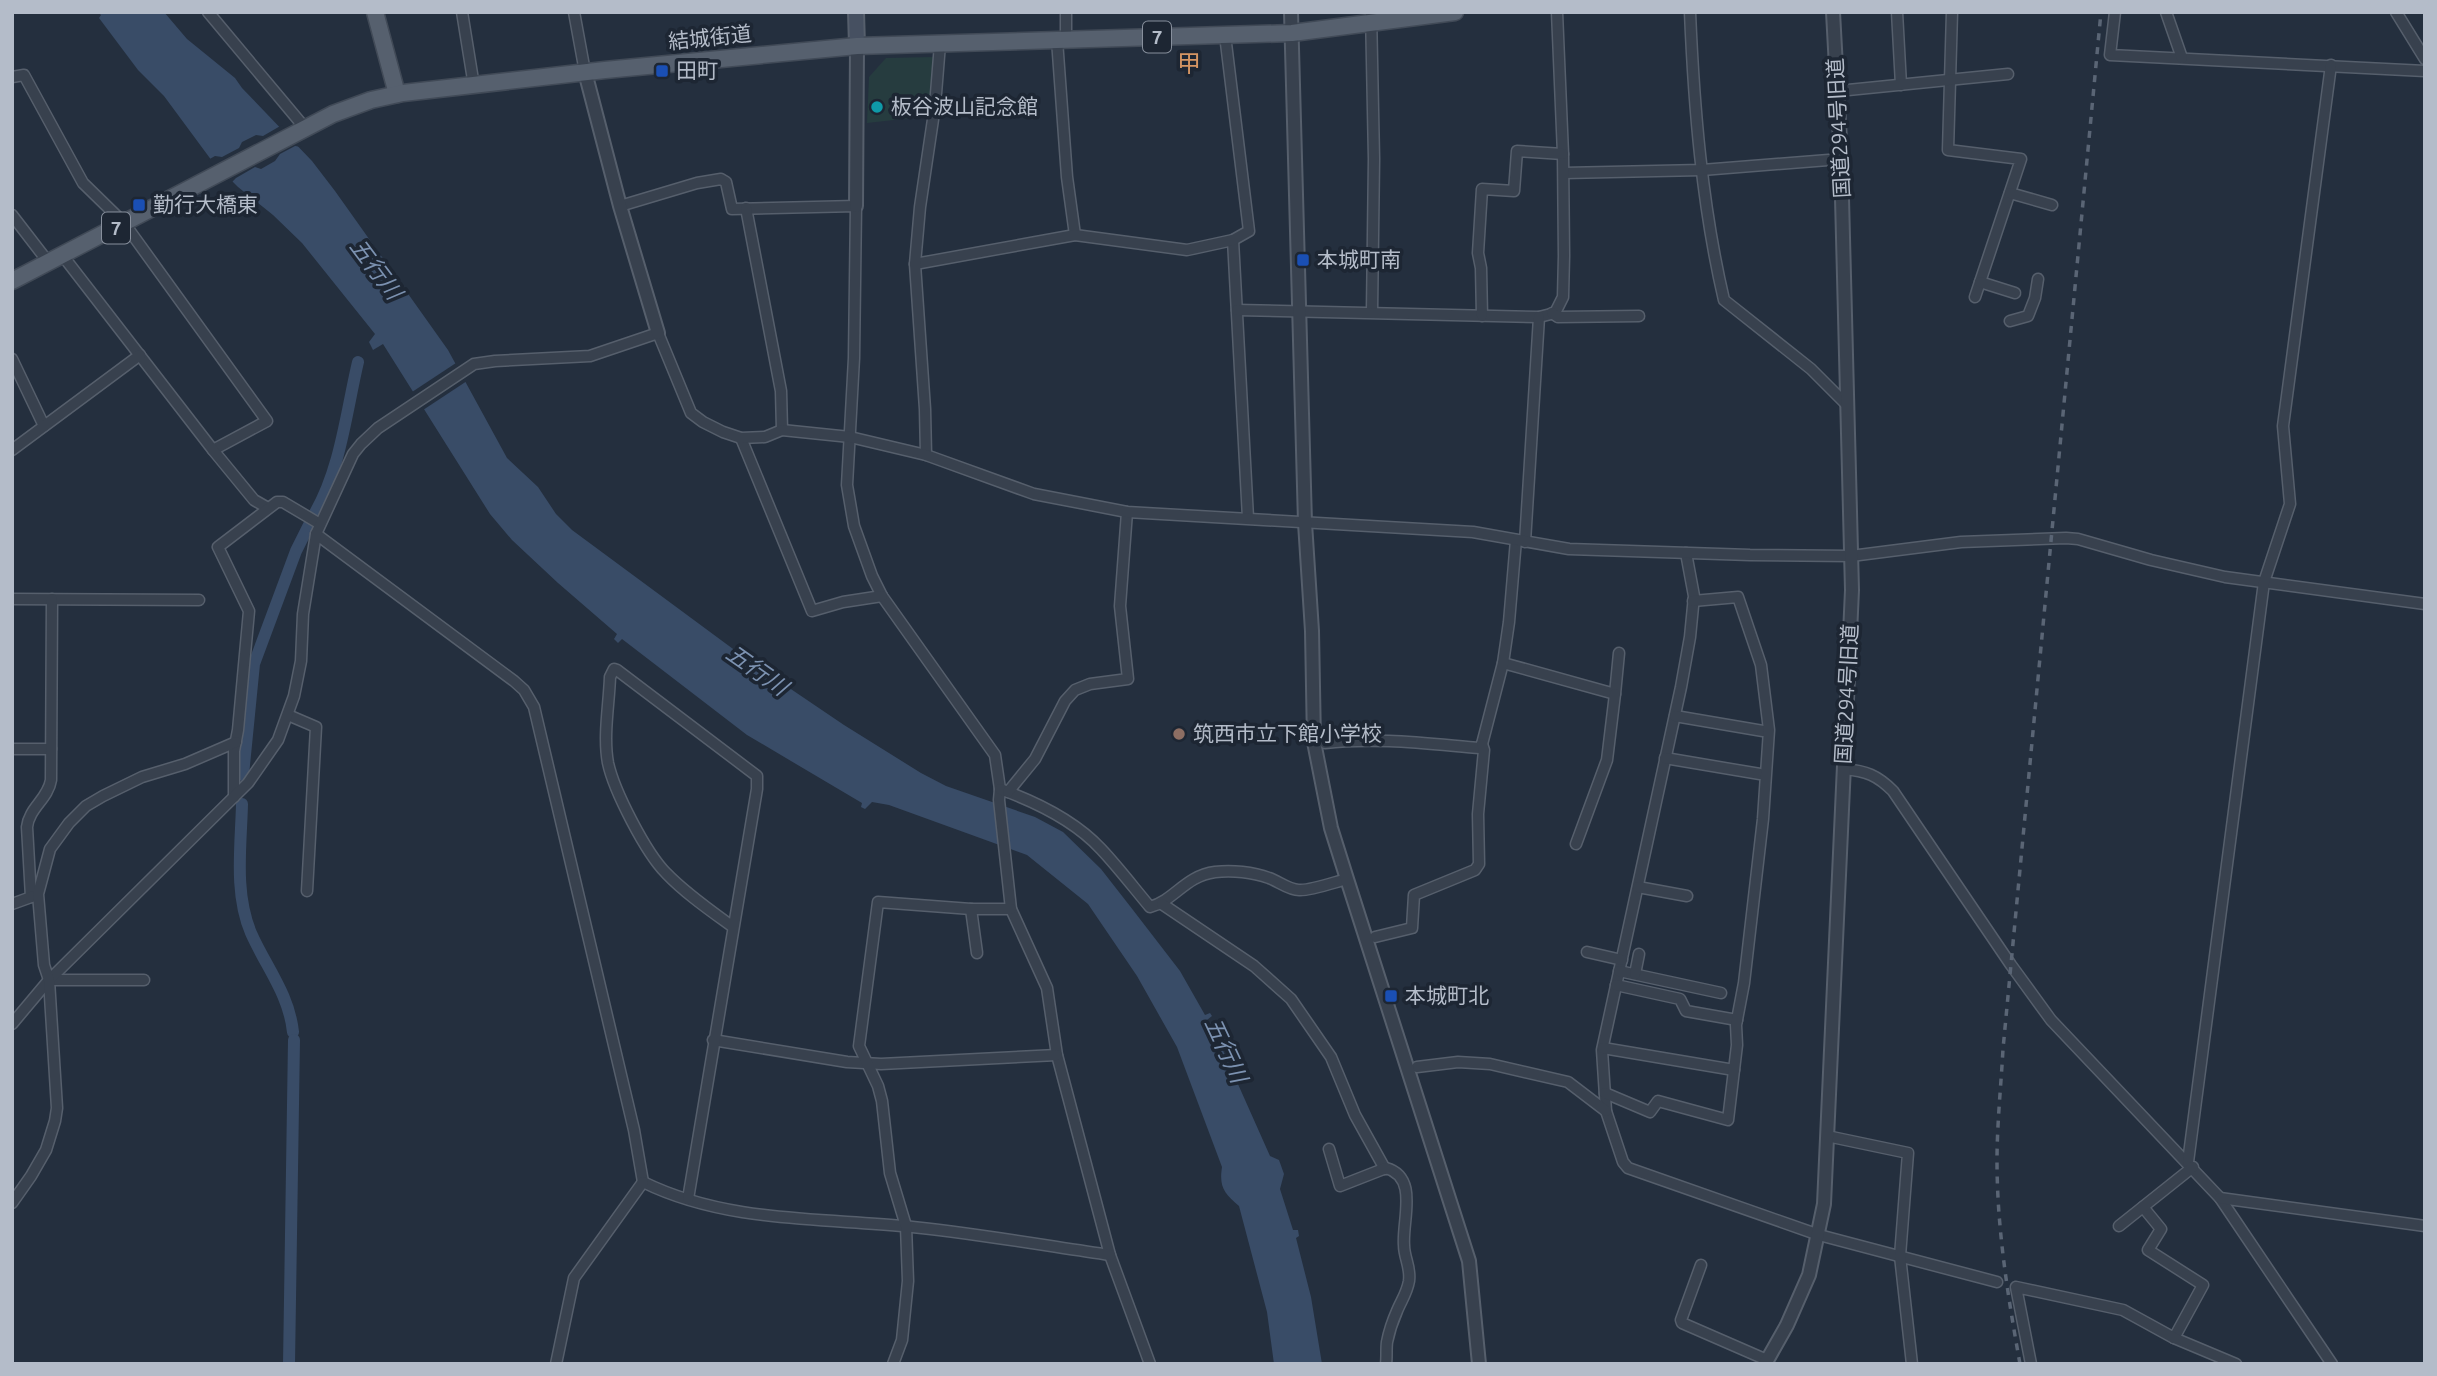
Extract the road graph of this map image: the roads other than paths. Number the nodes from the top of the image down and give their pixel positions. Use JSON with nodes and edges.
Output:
{"nodes":[{"id":1,"x":208,"y":12,"type":"edge"},
{"id":2,"x":375,"y":12,"type":"edge"},
{"id":3,"x":462,"y":12,"type":"edge"},
{"id":4,"x":575,"y":12,"type":"edge"},
{"id":5,"x":856,"y":12,"type":"edge"},
{"id":6,"x":1066,"y":12,"type":"edge"},
{"id":7,"x":1291,"y":12,"type":"edge"},
{"id":8,"x":1455,"y":12,"type":"edge"},
{"id":9,"x":1557,"y":12,"type":"edge"},
{"id":10,"x":1690,"y":12,"type":"edge"},
{"id":11,"x":1833,"y":12,"type":"edge"},
{"id":12,"x":1897,"y":12,"type":"edge"},
{"id":13,"x":1952,"y":12,"type":"edge"},
{"id":14,"x":2115,"y":12,"type":"edge"},
{"id":15,"x":2166,"y":12,"type":"edge"},
{"id":16,"x":2396,"y":12,"type":"edge"},
{"id":17,"x":1372,"y":18,"type":"edge"},
{"id":18,"x":1292,"y":33,"type":"junction"},
{"id":19,"x":1225,"y":35,"type":"junction"},
{"id":20,"x":1061,"y":39,"type":"junction"},
{"id":21,"x":940,"y":44,"type":"junction"},
{"id":22,"x":857,"y":46,"type":"junction"},
{"id":23,"x":2182,"y":58,"type":"junction"},
{"id":24,"x":2425,"y":60,"type":"edge"},
{"id":25,"x":2331,"y":65,"type":"junction"},
{"id":26,"x":2425,"y":71,"type":"edge"},
{"id":27,"x":584,"y":72,"type":"junction"},
{"id":28,"x":2008,"y":74,"type":"dead end"},
{"id":29,"x":12,"y":77,"type":"edge"},
{"id":30,"x":1950,"y":81,"type":"junction"},
{"id":31,"x":1901,"y":85,"type":"junction"},
{"id":32,"x":474,"y":86,"type":"junction"},
{"id":33,"x":1838,"y":91,"type":"junction"},
{"id":34,"x":397,"y":94,"type":"junction"},
{"id":35,"x":303,"y":129,"type":"junction"},
{"id":36,"x":1563,"y":154,"type":"junction"},
{"id":37,"x":1841,"y":159,"type":"junction"},
{"id":38,"x":1702,"y":170,"type":"junction"},
{"id":39,"x":1564,"y":173,"type":"junction"},
{"id":40,"x":2010,"y":193,"type":"junction"},
{"id":41,"x":2052,"y":205,"type":"dead end"},
{"id":42,"x":620,"y":206,"type":"junction"},
{"id":43,"x":856,"y":206,"type":"junction"},
{"id":44,"x":746,"y":208,"type":"junction"},
{"id":45,"x":12,"y":215,"type":"edge"},
{"id":46,"x":124,"y":223,"type":"junction"},
{"id":47,"x":1075,"y":235,"type":"junction"},
{"id":48,"x":1233,"y":240,"type":"junction"},
{"id":49,"x":56,"y":259,"type":"junction"},
{"id":50,"x":915,"y":264,"type":"junction"},
{"id":51,"x":2038,"y":279,"type":"dead end"},
{"id":52,"x":12,"y":281,"type":"edge"},
{"id":53,"x":1980,"y":282,"type":"junction"},
{"id":54,"x":2015,"y":293,"type":"dead end"},
{"id":55,"x":1975,"y":297,"type":"dead end"},
{"id":56,"x":1237,"y":310,"type":"junction"},
{"id":57,"x":1300,"y":310,"type":"junction"},
{"id":58,"x":1371,"y":312,"type":"junction"},
{"id":59,"x":1552,"y":313,"type":"junction"},
{"id":60,"x":1482,"y":316,"type":"junction"},
{"id":61,"x":1639,"y":316,"type":"dead end"},
{"id":62,"x":1539,"y":317,"type":"junction"},
{"id":63,"x":2010,"y":321,"type":"dead end"},
{"id":64,"x":658,"y":333,"type":"junction"},
{"id":65,"x":140,"y":355,"type":"junction"},
{"id":66,"x":12,"y":359,"type":"edge"},
{"id":67,"x":1847,"y":405,"type":"junction"},
{"id":68,"x":44,"y":426,"type":"junction"},
{"id":69,"x":782,"y":430,"type":"junction"},
{"id":70,"x":850,"y":437,"type":"junction"},
{"id":71,"x":741,"y":438,"type":"junction"},
{"id":72,"x":12,"y":450,"type":"edge"},
{"id":73,"x":213,"y":450,"type":"junction"},
{"id":74,"x":926,"y":455,"type":"junction"},
{"id":75,"x":268,"y":508,"type":"junction"},
{"id":76,"x":1127,"y":512,"type":"junction"},
{"id":77,"x":1248,"y":519,"type":"junction"},
{"id":78,"x":1305,"y":523,"type":"junction"},
{"id":79,"x":320,"y":524,"type":"junction"},
{"id":80,"x":316,"y":534,"type":"junction"},
{"id":81,"x":1521,"y":541,"type":"junction"},
{"id":82,"x":1686,"y":553,"type":"junction"},
{"id":83,"x":1851,"y":556,"type":"junction"},
{"id":84,"x":2264,"y":583,"type":"junction"},
{"id":85,"x":882,"y":596,"type":"junction"},
{"id":86,"x":12,"y":599,"type":"edge"},
{"id":87,"x":52,"y":599,"type":"junction"},
{"id":88,"x":199,"y":600,"type":"dead end"},
{"id":89,"x":1693,"y":601,"type":"junction"},
{"id":90,"x":2425,"y":604,"type":"edge"},
{"id":91,"x":1619,"y":653,"type":"dead end"},
{"id":92,"x":1503,"y":663,"type":"junction"},
{"id":93,"x":1615,"y":694,"type":"junction"},
{"id":94,"x":288,"y":715,"type":"junction"},
{"id":95,"x":1675,"y":716,"type":"junction"},
{"id":96,"x":1763,"y":731,"type":"dead end"},
{"id":97,"x":236,"y":741,"type":"junction"},
{"id":98,"x":1325,"y":743,"type":"dead end"},
{"id":99,"x":1482,"y":744,"type":"junction"},
{"id":100,"x":12,"y":749,"type":"edge"},
{"id":101,"x":51,"y":749,"type":"junction"},
{"id":102,"x":1665,"y":758,"type":"junction"},
{"id":103,"x":1844,"y":769,"type":"junction"},
{"id":104,"x":1760,"y":774,"type":"dead end"},
{"id":105,"x":1003,"y":791,"type":"junction"},
{"id":106,"x":234,"y":797,"type":"junction"},
{"id":107,"x":1576,"y":844,"type":"dead end"},
{"id":108,"x":1347,"y":879,"type":"junction"},
{"id":109,"x":1638,"y":887,"type":"junction"},
{"id":110,"x":307,"y":891,"type":"dead end"},
{"id":111,"x":34,"y":896,"type":"junction"},
{"id":112,"x":1687,"y":896,"type":"dead end"},
{"id":113,"x":12,"y":904,"type":"edge"},
{"id":114,"x":1163,"y":904,"type":"junction"},
{"id":115,"x":971,"y":909,"type":"junction"},
{"id":116,"x":1012,"y":909,"type":"junction"},
{"id":117,"x":733,"y":927,"type":"junction"},
{"id":118,"x":1375,"y":937,"type":"dead end"},
{"id":119,"x":1587,"y":952,"type":"dead end"},
{"id":120,"x":977,"y":953,"type":"dead end"},
{"id":121,"x":1639,"y":954,"type":"dead end"},
{"id":122,"x":1622,"y":960,"type":"junction"},
{"id":123,"x":1619,"y":971,"type":"junction"},
{"id":124,"x":1634,"y":974,"type":"junction"},
{"id":125,"x":50,"y":980,"type":"junction"},
{"id":126,"x":144,"y":980,"type":"dead end"},
{"id":127,"x":1616,"y":985,"type":"junction"},
{"id":128,"x":1721,"y":993,"type":"dead end"},
{"id":129,"x":1737,"y":1020,"type":"junction"},
{"id":130,"x":12,"y":1024,"type":"edge"},
{"id":131,"x":713,"y":1040,"type":"junction"},
{"id":132,"x":1603,"y":1048,"type":"junction"},
{"id":133,"x":1057,"y":1055,"type":"junction"},
{"id":134,"x":868,"y":1064,"type":"junction"},
{"id":135,"x":1417,"y":1067,"type":"dead end"},
{"id":136,"x":1734,"y":1070,"type":"junction"},
{"id":137,"x":1605,"y":1093,"type":"junction"},
{"id":138,"x":1606,"y":1111,"type":"junction"},
{"id":139,"x":1827,"y":1136,"type":"junction"},
{"id":140,"x":1329,"y":1149,"type":"dead end"},
{"id":141,"x":2191,"y":1164,"type":"junction"},
{"id":142,"x":1385,"y":1168,"type":"junction"},
{"id":143,"x":643,"y":1182,"type":"junction"},
{"id":144,"x":2220,"y":1198,"type":"junction"},
{"id":145,"x":688,"y":1199,"type":"junction"},
{"id":146,"x":12,"y":1203,"type":"edge"},
{"id":147,"x":2143,"y":1207,"type":"junction"},
{"id":148,"x":906,"y":1226,"type":"junction"},
{"id":149,"x":2119,"y":1226,"type":"dead end"},
{"id":150,"x":2425,"y":1226,"type":"edge"},
{"id":151,"x":1819,"y":1235,"type":"junction"},
{"id":152,"x":1110,"y":1255,"type":"junction"},
{"id":153,"x":1900,"y":1256,"type":"junction"},
{"id":154,"x":1701,"y":1265,"type":"dead end"},
{"id":155,"x":1997,"y":1282,"type":"dead end"},
{"id":156,"x":2174,"y":1338,"type":"junction"},
{"id":157,"x":1766,"y":1362,"type":"edge"},
{"id":158,"x":556,"y":1364,"type":"edge"},
{"id":159,"x":893,"y":1364,"type":"edge"},
{"id":160,"x":1150,"y":1364,"type":"edge"},
{"id":161,"x":1386,"y":1364,"type":"edge"},
{"id":162,"x":1479,"y":1364,"type":"edge"},
{"id":163,"x":1912,"y":1364,"type":"edge"},
{"id":164,"x":2031,"y":1364,"type":"edge"},
{"id":165,"x":2235,"y":1364,"type":"edge"},
{"id":166,"x":2332,"y":1364,"type":"edge"}],
"edges":[{"from":1,"to":35,"type":"street"},
{"from":2,"to":34,"type":"main road"},
{"from":3,"to":32,"type":"street"},
{"from":4,"to":27,"type":"street"},
{"from":5,"to":22,"type":"main road"},
{"from":6,"to":20,"type":"street"},
{"from":7,"to":18,"type":"street"},
{"from":8,"to":17,"type":"main road","name":"結城街道","number":"7"},
{"from":9,"to":36,"type":"street"},
{"from":10,"to":38,"type":"street"},
{"from":11,"to":33,"type":"street","name":"国道294号旧道"},
{"from":12,"to":31,"type":"street"},
{"from":13,"to":30,"type":"street"},
{"from":14,"to":23,"type":"street"},
{"from":15,"to":23,"type":"street"},
{"from":16,"to":24,"type":"street"},
{"from":17,"to":18,"type":"main road","name":"結城街道","number":"7"},
{"from":17,"to":58,"type":"street"},
{"from":18,"to":19,"type":"main road","name":"結城街道","number":"7"},
{"from":18,"to":57,"type":"street"},
{"from":19,"to":20,"type":"main road","name":"結城街道","number":"7"},
{"from":19,"to":48,"type":"street"},
{"from":20,"to":21,"type":"main road","name":"結城街道","number":"7"},
{"from":20,"to":47,"type":"street"},
{"from":21,"to":22,"type":"main road","name":"結城街道","number":"7"},
{"from":21,"to":50,"type":"street"},
{"from":22,"to":27,"type":"main road","name":"結城街道","number":"7"},
{"from":22,"to":43,"type":"street"},
{"from":23,"to":25,"type":"street"},
{"from":25,"to":26,"type":"street"},
{"from":25,"to":84,"type":"street"},
{"from":27,"to":32,"type":"main road","name":"結城街道","number":"7"},
{"from":27,"to":42,"type":"street"},
{"from":28,"to":30,"type":"street"},
{"from":29,"to":46,"type":"street"},
{"from":30,"to":31,"type":"street"},
{"from":30,"to":40,"type":"street"},
{"from":31,"to":33,"type":"street"},
{"from":32,"to":34,"type":"main road","name":"結城街道","number":"7"},
{"from":33,"to":37,"type":"street","name":"国道294号旧道"},
{"from":34,"to":35,"type":"main road","name":"結城街道","number":"7"},
{"from":35,"to":46,"type":"main road","name":"結城街道","number":"7"},
{"from":36,"to":39,"type":"street"},
{"from":36,"to":60,"type":"street"},
{"from":37,"to":38,"type":"street"},
{"from":37,"to":67,"type":"street","name":"国道294号旧道"},
{"from":38,"to":39,"type":"street"},
{"from":38,"to":67,"type":"street"},
{"from":39,"to":59,"type":"street"},
{"from":40,"to":41,"type":"street"},
{"from":40,"to":53,"type":"street"},
{"from":42,"to":44,"type":"street"},
{"from":42,"to":64,"type":"street"},
{"from":43,"to":44,"type":"street"},
{"from":43,"to":70,"type":"street"},
{"from":44,"to":69,"type":"street"},
{"from":45,"to":49,"type":"street"},
{"from":46,"to":49,"type":"main road","name":"結城街道","number":"7"},
{"from":46,"to":73,"type":"street"},
{"from":47,"to":48,"type":"street"},
{"from":47,"to":50,"type":"street"},
{"from":48,"to":56,"type":"street"},
{"from":49,"to":52,"type":"main road","name":"結城街道","number":"7"},
{"from":49,"to":65,"type":"street"},
{"from":50,"to":74,"type":"street"},
{"from":51,"to":63,"type":"street"},
{"from":53,"to":54,"type":"street"},
{"from":53,"to":55,"type":"street"},
{"from":56,"to":57,"type":"street"},
{"from":56,"to":77,"type":"street"},
{"from":57,"to":58,"type":"street"},
{"from":57,"to":78,"type":"street"},
{"from":58,"to":60,"type":"street"},
{"from":59,"to":61,"type":"street"},
{"from":59,"to":62,"type":"street"},
{"from":60,"to":62,"type":"street"},
{"from":62,"to":81,"type":"street"},
{"from":64,"to":71,"type":"street"},
{"from":64,"to":79,"type":"street"},
{"from":65,"to":68,"type":"street"},
{"from":65,"to":73,"type":"street"},
{"from":66,"to":68,"type":"street"},
{"from":67,"to":83,"type":"street","name":"国道294号旧道"},
{"from":68,"to":72,"type":"street"},
{"from":69,"to":70,"type":"street"},
{"from":69,"to":71,"type":"street"},
{"from":70,"to":74,"type":"street"},
{"from":70,"to":85,"type":"street"},
{"from":71,"to":85,"type":"street"},
{"from":73,"to":75,"type":"street"},
{"from":74,"to":76,"type":"street"},
{"from":75,"to":79,"type":"street"},
{"from":75,"to":97,"type":"street"},
{"from":76,"to":77,"type":"street"},
{"from":76,"to":105,"type":"street"},
{"from":77,"to":78,"type":"street"},
{"from":78,"to":81,"type":"street"},
{"from":78,"to":108,"type":"street"},
{"from":79,"to":80,"type":"street"},
{"from":80,"to":94,"type":"street"},
{"from":80,"to":143,"type":"street"},
{"from":81,"to":82,"type":"street"},
{"from":81,"to":92,"type":"street"},
{"from":82,"to":83,"type":"street"},
{"from":82,"to":89,"type":"street"},
{"from":83,"to":84,"type":"street"},
{"from":83,"to":103,"type":"street","name":"国道294号旧道"},
{"from":84,"to":90,"type":"street"},
{"from":84,"to":141,"type":"street"},
{"from":85,"to":105,"type":"street"},
{"from":86,"to":87,"type":"street"},
{"from":87,"to":88,"type":"street"},
{"from":87,"to":101,"type":"street"},
{"from":89,"to":95,"type":"street"},
{"from":89,"to":129,"type":"street"},
{"from":91,"to":93,"type":"street"},
{"from":92,"to":93,"type":"street"},
{"from":92,"to":99,"type":"street"},
{"from":93,"to":107,"type":"street"},
{"from":94,"to":106,"type":"street"},
{"from":94,"to":110,"type":"street"},
{"from":95,"to":96,"type":"street"},
{"from":95,"to":102,"type":"street"},
{"from":97,"to":106,"type":"street"},
{"from":97,"to":111,"type":"street"},
{"from":98,"to":99,"type":"street"},
{"from":99,"to":118,"type":"street"},
{"from":100,"to":101,"type":"street"},
{"from":101,"to":111,"type":"street"},
{"from":102,"to":104,"type":"street"},
{"from":102,"to":109,"type":"street"},
{"from":103,"to":139,"type":"street","name":"国道294号旧道"},
{"from":103,"to":141,"type":"street"},
{"from":105,"to":114,"type":"street"},
{"from":105,"to":116,"type":"street"},
{"from":106,"to":125,"type":"street"},
{"from":108,"to":114,"type":"street"},
{"from":108,"to":162,"type":"street"},
{"from":109,"to":112,"type":"street"},
{"from":109,"to":122,"type":"street"},
{"from":111,"to":113,"type":"street"},
{"from":111,"to":125,"type":"street"},
{"from":114,"to":142,"type":"street"},
{"from":115,"to":116,"type":"street"},
{"from":115,"to":120,"type":"street"},
{"from":115,"to":134,"type":"street"},
{"from":116,"to":133,"type":"street"},
{"from":117,"to":117,"type":"street"},
{"from":117,"to":131,"type":"street"},
{"from":119,"to":122,"type":"street"},
{"from":121,"to":124,"type":"street"},
{"from":122,"to":123,"type":"street"},
{"from":123,"to":124,"type":"street"},
{"from":123,"to":127,"type":"street"},
{"from":124,"to":128,"type":"street"},
{"from":125,"to":126,"type":"street"},
{"from":125,"to":130,"type":"street"},
{"from":125,"to":146,"type":"street"},
{"from":127,"to":129,"type":"street"},
{"from":127,"to":132,"type":"street"},
{"from":129,"to":136,"type":"street"},
{"from":131,"to":134,"type":"street"},
{"from":131,"to":145,"type":"street"},
{"from":132,"to":136,"type":"street"},
{"from":132,"to":137,"type":"street"},
{"from":133,"to":134,"type":"street"},
{"from":133,"to":152,"type":"street"},
{"from":134,"to":148,"type":"street"},
{"from":135,"to":138,"type":"street"},
{"from":136,"to":137,"type":"street"},
{"from":137,"to":138,"type":"street"},
{"from":138,"to":151,"type":"street"},
{"from":139,"to":151,"type":"street","name":"国道294号旧道"},
{"from":139,"to":153,"type":"street"},
{"from":140,"to":142,"type":"street"},
{"from":141,"to":144,"type":"street"},
{"from":141,"to":147,"type":"street"},
{"from":142,"to":161,"type":"street"},
{"from":143,"to":145,"type":"street"},
{"from":143,"to":158,"type":"street"},
{"from":144,"to":150,"type":"street"},
{"from":144,"to":166,"type":"street"},
{"from":145,"to":148,"type":"street"},
{"from":147,"to":149,"type":"street"},
{"from":147,"to":156,"type":"street"},
{"from":148,"to":152,"type":"street"},
{"from":148,"to":159,"type":"street"},
{"from":151,"to":153,"type":"street"},
{"from":151,"to":157,"type":"street","name":"国道294号旧道"},
{"from":152,"to":160,"type":"street"},
{"from":153,"to":155,"type":"street"},
{"from":153,"to":163,"type":"street"},
{"from":154,"to":157,"type":"street"},
{"from":156,"to":164,"type":"street"},
{"from":156,"to":165,"type":"street"}]}
